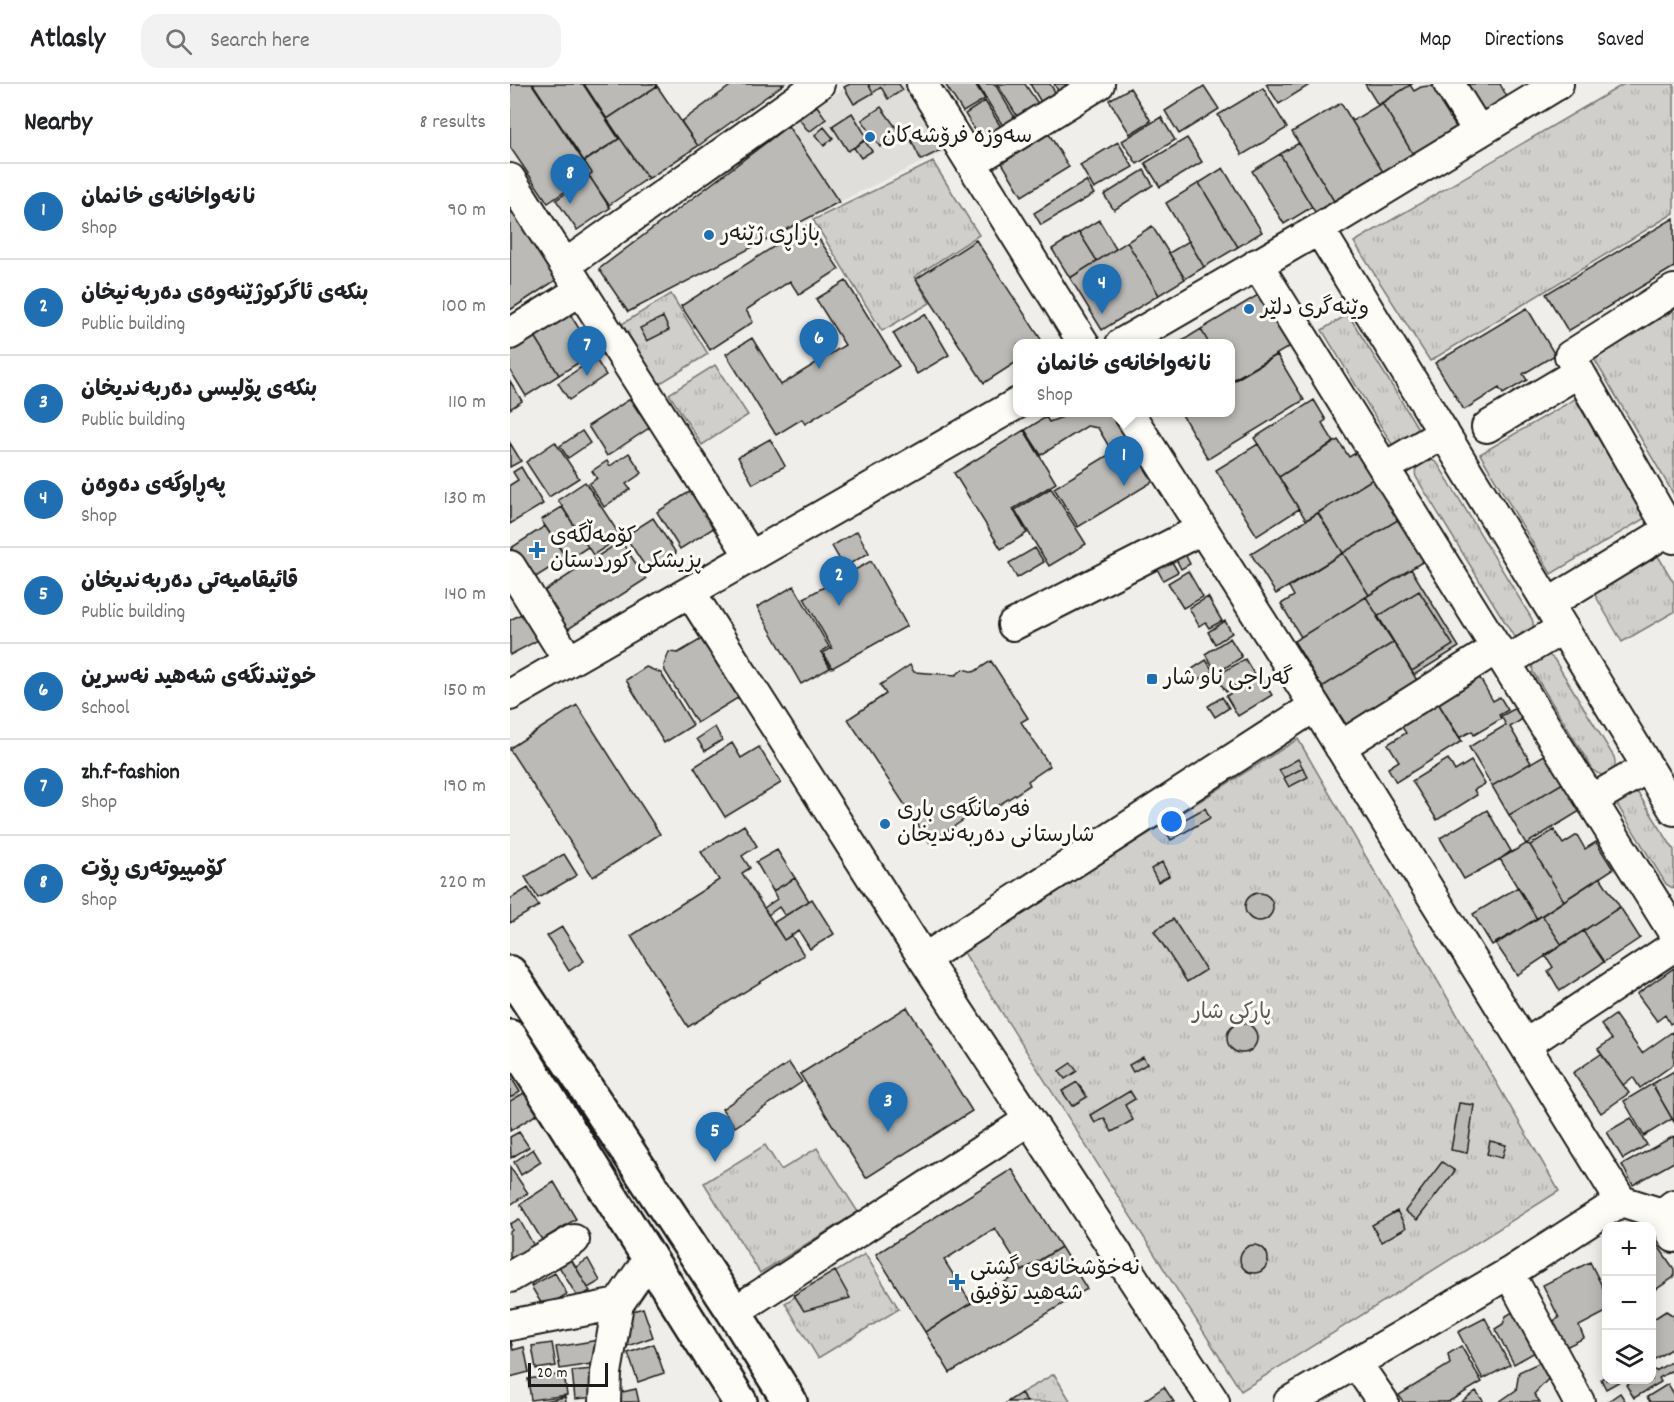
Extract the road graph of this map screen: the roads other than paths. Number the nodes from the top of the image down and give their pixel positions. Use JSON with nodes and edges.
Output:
{"nodes":[{"id":1,"x":819,"y":84,"type":"edge"},
{"id":2,"x":922,"y":84,"type":"edge"},
{"id":3,"x":1099,"y":84,"type":"edge"},
{"id":4,"x":1449,"y":84,"type":"edge"},
{"id":5,"x":1558,"y":84,"type":"edge"},
{"id":6,"x":1479,"y":132,"type":"junction"},
{"id":7,"x":971,"y":163,"type":"junction"},
{"id":8,"x":510,"y":179,"type":"edge"},
{"id":9,"x":1319,"y":229,"type":"junction"},
{"id":10,"x":1257,"y":264,"type":"junction"},
{"id":11,"x":565,"y":265,"type":"junction"},
{"id":12,"x":580,"y":290,"type":"junction"},
{"id":13,"x":1674,"y":290,"type":"edge"},
{"id":14,"x":510,"y":334,"type":"edge"},
{"id":15,"x":1081,"y":339,"type":"edge"},
{"id":16,"x":1130,"y":339,"type":"edge"},
{"id":17,"x":1580,"y":372,"type":"junction"},
{"id":18,"x":1013,"y":405,"type":"edge"},
{"id":19,"x":1131,"y":417,"type":"edge"},
{"id":20,"x":1487,"y":427,"type":"dead end"},
{"id":21,"x":1444,"y":434,"type":"junction"},
{"id":22,"x":1384,"y":468,"type":"junction"},
{"id":23,"x":1202,"y":529,"type":"junction"},
{"id":24,"x":1672,"y":532,"type":"edge"},
{"id":25,"x":751,"y":557,"type":"junction"},
{"id":26,"x":510,"y":566,"type":"edge"},
{"id":27,"x":690,"y":592,"type":"junction"},
{"id":28,"x":1556,"y":616,"type":"junction"},
{"id":29,"x":1013,"y":625,"type":"dead end"},
{"id":30,"x":1501,"y":655,"type":"junction"},
{"id":31,"x":569,"y":662,"type":"junction"},
{"id":32,"x":510,"y":695,"type":"edge"},
{"id":33,"x":1314,"y":706,"type":"junction"},
{"id":34,"x":1340,"y":747,"type":"junction"},
{"id":35,"x":1648,"y":767,"type":"junction"},
{"id":36,"x":1592,"y":800,"type":"junction"},
{"id":37,"x":1674,"y":810,"type":"edge"},
{"id":38,"x":1674,"y":933,"type":"edge"},
{"id":39,"x":1674,"y":946,"type":"edge"},
{"id":40,"x":924,"y":958,"type":"junction"},
{"id":41,"x":510,"y":973,"type":"edge"},
{"id":42,"x":510,"y":1037,"type":"edge"},
{"id":43,"x":1525,"y":1045,"type":"junction"},
{"id":44,"x":1029,"y":1120,"type":"junction"},
{"id":45,"x":1621,"y":1202,"type":"junction"},
{"id":46,"x":1670,"y":1219,"type":"edge"},
{"id":47,"x":574,"y":1240,"type":"dead end"},
{"id":48,"x":650,"y":1257,"type":"junction"},
{"id":49,"x":1509,"y":1273,"type":"junction"},
{"id":50,"x":510,"y":1276,"type":"edge"},
{"id":51,"x":618,"y":1304,"type":"junction"},
{"id":52,"x":734,"y":1312,"type":"junction"},
{"id":53,"x":510,"y":1325,"type":"edge"},
{"id":54,"x":1356,"y":1363,"type":"junction"},
{"id":55,"x":604,"y":1402,"type":"edge"},
{"id":56,"x":741,"y":1402,"type":"edge"},
{"id":57,"x":790,"y":1402,"type":"edge"},
{"id":58,"x":1214,"y":1402,"type":"edge"},
{"id":59,"x":1289,"y":1402,"type":"edge"},
{"id":60,"x":1383,"y":1402,"type":"edge"},
{"id":61,"x":1579,"y":1402,"type":"edge"}],
"edges":[{"from":1,"to":11,"type":"street"},
{"from":2,"to":7,"type":"street"},
{"from":3,"to":7,"type":"street"},
{"from":4,"to":6,"type":"street"},
{"from":5,"to":6,"type":"street"},
{"from":6,"to":9,"type":"street"},
{"from":7,"to":15,"type":"street"},
{"from":8,"to":11,"type":"street"},
{"from":9,"to":10,"type":"street"},
{"from":9,"to":21,"type":"street"},
{"from":10,"to":16,"type":"street"},
{"from":10,"to":22,"type":"street"},
{"from":11,"to":12,"type":"street"},
{"from":12,"to":14,"type":"street"},
{"from":12,"to":25,"type":"street"},
{"from":13,"to":17,"type":"street"},
{"from":17,"to":20,"type":"street"},
{"from":17,"to":24,"type":"street"},
{"from":18,"to":25,"type":"street"},
{"from":19,"to":23,"type":"street"},
{"from":21,"to":22,"type":"street"},
{"from":21,"to":28,"type":"street"},
{"from":22,"to":30,"type":"street"},
{"from":23,"to":29,"type":"street"},
{"from":23,"to":33,"type":"street"},
{"from":24,"to":28,"type":"street"},
{"from":25,"to":27,"type":"street"},
{"from":26,"to":31,"type":"street"},
{"from":27,"to":31,"type":"street"},
{"from":27,"to":40,"type":"street"},
{"from":28,"to":30,"type":"street"},
{"from":28,"to":35,"type":"street"},
{"from":30,"to":34,"type":"street"},
{"from":30,"to":36,"type":"street"},
{"from":31,"to":32,"type":"street"},
{"from":33,"to":34,"type":"street"},
{"from":33,"to":40,"type":"street"},
{"from":34,"to":43,"type":"street"},
{"from":35,"to":36,"type":"street"},
{"from":35,"to":37,"type":"street"},
{"from":36,"to":38,"type":"street"},
{"from":39,"to":43,"type":"street"},
{"from":40,"to":44,"type":"street"},
{"from":41,"to":52,"type":"highway"},
{"from":42,"to":48,"type":"highway"},
{"from":43,"to":45,"type":"street"},
{"from":44,"to":52,"type":"street"},
{"from":44,"to":58,"type":"street"},
{"from":45,"to":46,"type":"street"},
{"from":45,"to":49,"type":"street"},
{"from":47,"to":50,"type":"street"},
{"from":48,"to":51,"type":"street"},
{"from":48,"to":56,"type":"highway"},
{"from":49,"to":54,"type":"street"},
{"from":49,"to":61,"type":"street"},
{"from":51,"to":53,"type":"street"},
{"from":51,"to":55,"type":"street"},
{"from":52,"to":57,"type":"highway"},
{"from":54,"to":59,"type":"street"},
{"from":54,"to":60,"type":"street"}]}
